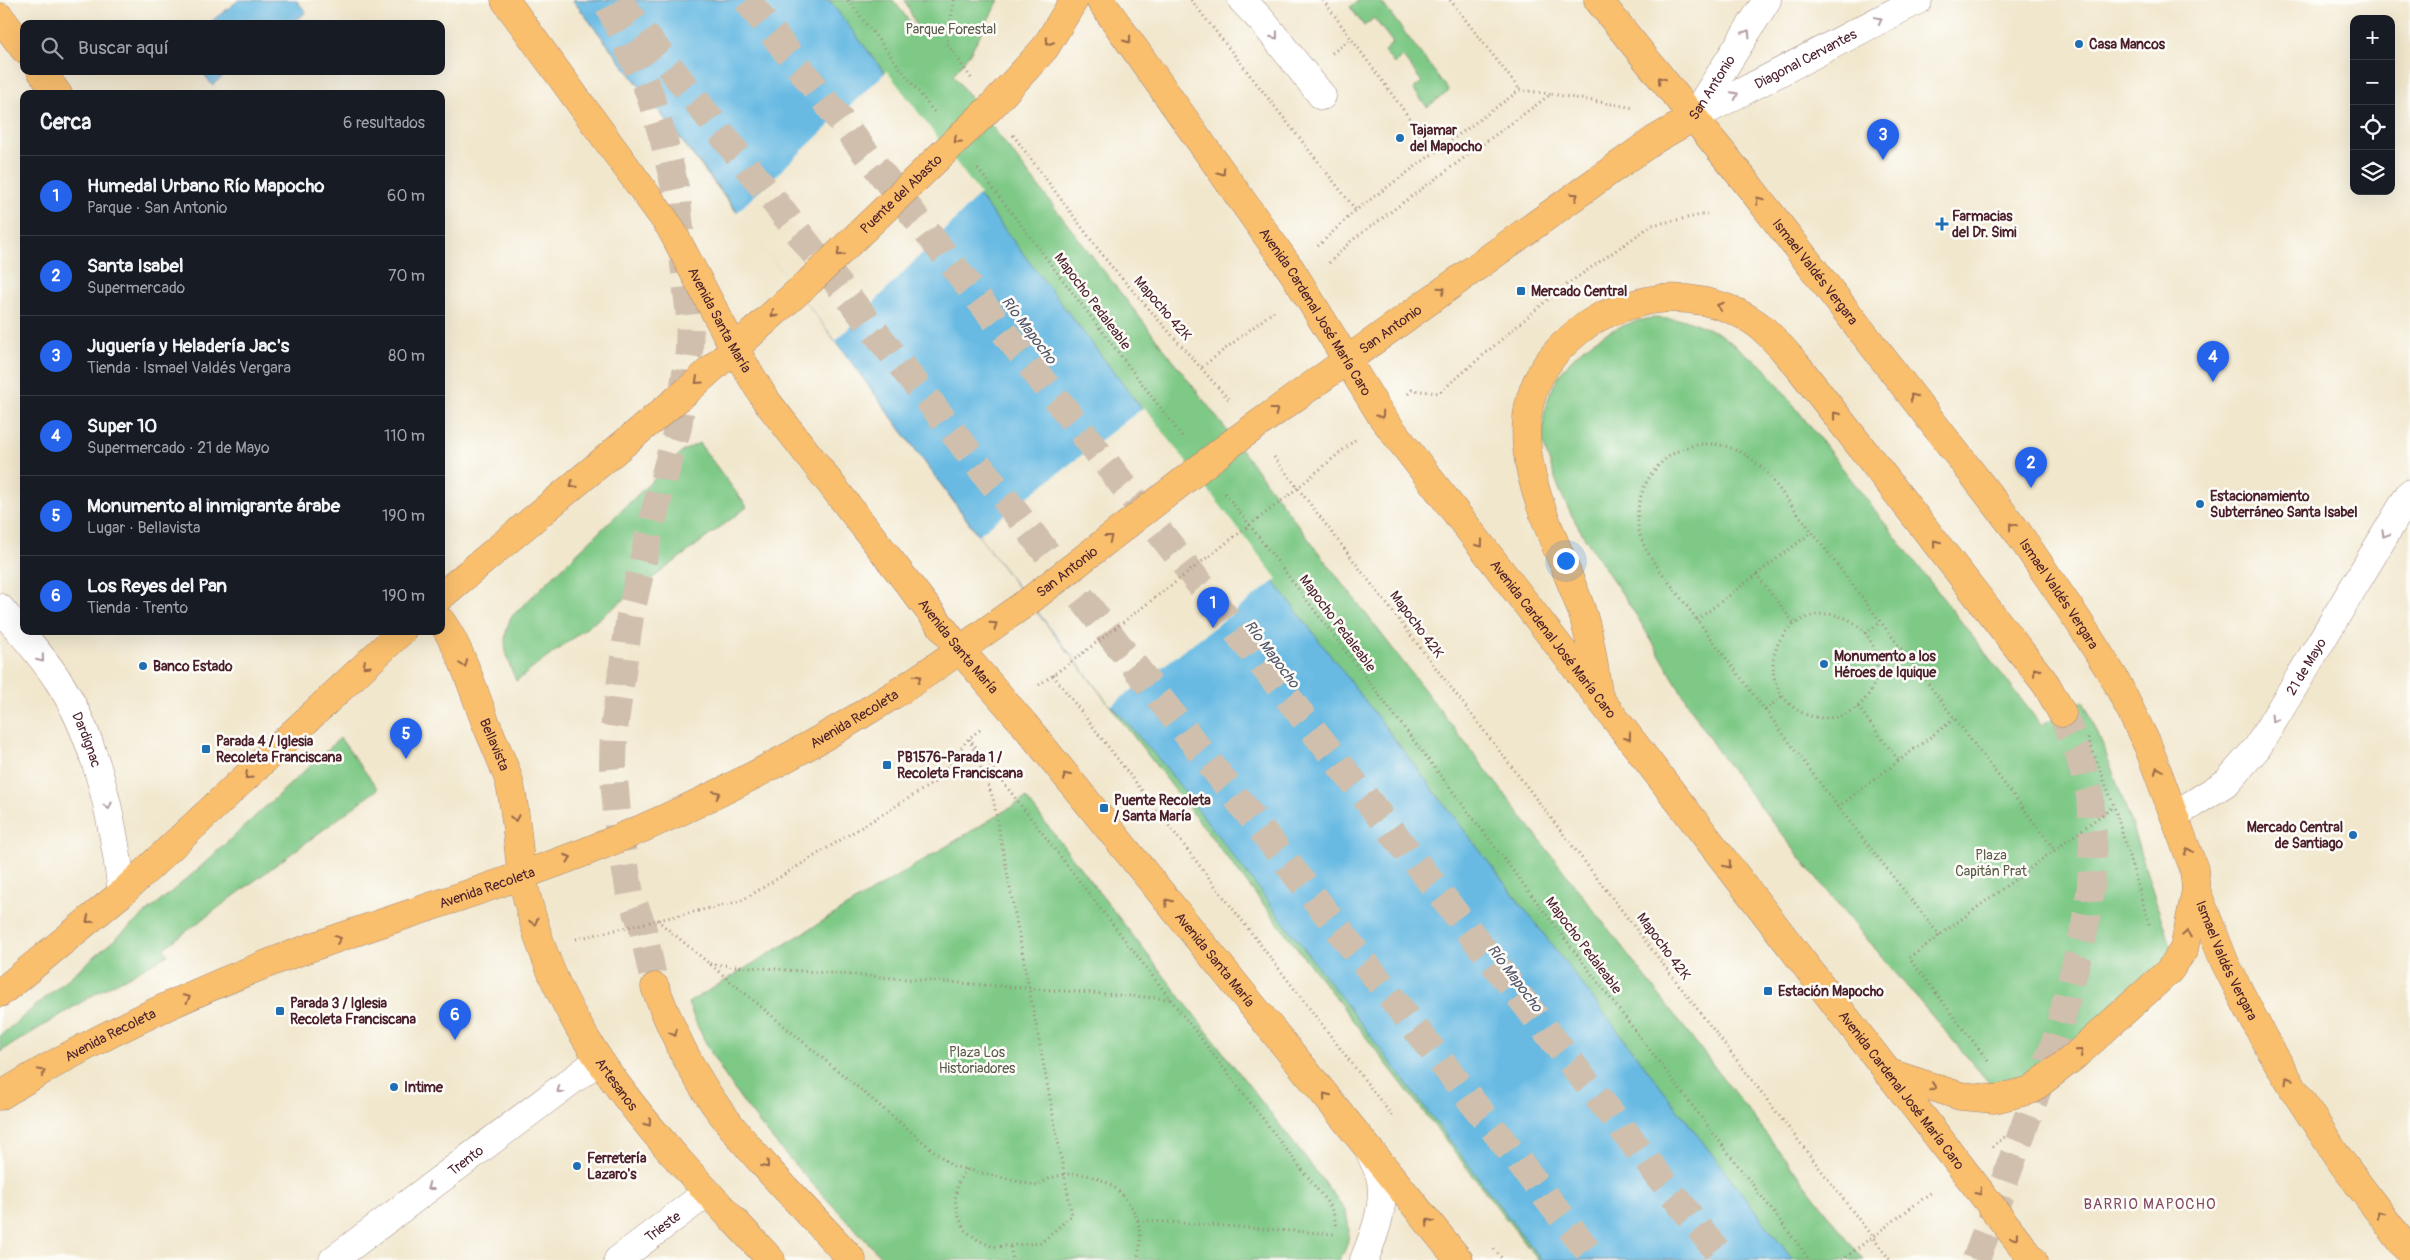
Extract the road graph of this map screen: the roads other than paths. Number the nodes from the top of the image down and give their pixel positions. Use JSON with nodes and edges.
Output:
{"nodes":[{"id":1,"x":505,"y":0,"type":"edge"},
{"id":2,"x":1074,"y":0,"type":"edge"},
{"id":3,"x":1100,"y":0,"type":"edge"},
{"id":4,"x":1242,"y":0,"type":"edge"},
{"id":5,"x":1598,"y":0,"type":"edge"},
{"id":6,"x":1766,"y":0,"type":"edge"},
{"id":7,"x":1918,"y":0,"type":"edge"},
{"id":8,"x":0,"y":17,"type":"edge"},
{"id":9,"x":20,"y":43,"type":"edge"},
{"id":10,"x":44,"y":75,"type":"edge"},
{"id":11,"x":55,"y":90,"type":"edge"},
{"id":12,"x":1322,"y":96,"type":"dead end"},
{"id":13,"x":1692,"y":118,"type":"junction"},
{"id":14,"x":734,"y":348,"type":"junction"},
{"id":15,"x":1346,"y":359,"type":"junction"},
{"id":16,"x":2410,"y":493,"type":"edge"},
{"id":17,"x":445,"y":593,"type":"edge"},
{"id":18,"x":0,"y":608,"type":"edge"},
{"id":19,"x":445,"y":628,"type":"edge"},
{"id":20,"x":20,"y":633,"type":"edge"},
{"id":21,"x":22,"y":635,"type":"edge"},
{"id":22,"x":398,"y":635,"type":"edge"},
{"id":23,"x":959,"y":649,"type":"junction"},
{"id":24,"x":1599,"y":698,"type":"junction"},
{"id":25,"x":2062,"y":713,"type":"tunnel mouth"},
{"id":26,"x":2175,"y":815,"type":"junction"},
{"id":27,"x":522,"y":875,"type":"junction"},
{"id":28,"x":2196,"y":890,"type":"junction"},
{"id":29,"x":122,"y":894,"type":"junction"},
{"id":30,"x":655,"y":988,"type":"tunnel mouth"},
{"id":31,"x":0,"y":993,"type":"edge"},
{"id":32,"x":599,"y":1060,"type":"junction"},
{"id":33,"x":1887,"y":1072,"type":"junction"},
{"id":34,"x":0,"y":1096,"type":"edge"},
{"id":35,"x":1367,"y":1146,"type":"junction"},
{"id":36,"x":708,"y":1192,"type":"junction"},
{"id":37,"x":2410,"y":1253,"type":"edge"},
{"id":38,"x":333,"y":1260,"type":"edge"},
{"id":39,"x":618,"y":1260,"type":"edge"},
{"id":40,"x":771,"y":1260,"type":"edge"},
{"id":41,"x":852,"y":1260,"type":"edge"},
{"id":42,"x":1364,"y":1260,"type":"edge"},
{"id":43,"x":1459,"y":1260,"type":"edge"},
{"id":44,"x":2033,"y":1260,"type":"edge"}],
"edges":[{"from":1,"to":14,"type":"main road","name":"Avenida Santa María"},
{"from":2,"to":14,"type":"main road","name":"Puente del Abasto","one_way":true,"bridge":true},
{"from":3,"to":15,"type":"main road","name":"Avenida Cardenal José María Caro","one_way":true},
{"from":4,"to":12,"type":"street","one_way":true},
{"from":13,"to":5,"type":"main road","name":"Ismael Valdés Vergara","one_way":true},
{"from":13,"to":6,"type":"street","name":"San Antonio","one_way":true},
{"from":13,"to":7,"type":"street","name":"Diagonal Cervantes","one_way":true},
{"from":8,"to":9,"type":"main road"},
{"from":10,"to":11,"type":"main road"},
{"from":15,"to":13,"type":"main road","name":"San Antonio","one_way":true},
{"from":26,"to":13,"type":"main road","name":"Ismael Valdés Vergara","one_way":true},
{"from":14,"to":17,"type":"main road","one_way":true},
{"from":14,"to":23,"type":"main road","name":"Avenida Santa María"},
{"from":23,"to":15,"type":"main road","name":"San Antonio","one_way":true,"bridge":true},
{"from":15,"to":24,"type":"main road","name":"Avenida Cardenal José María Caro","one_way":true},
{"from":16,"to":26,"type":"street","name":"21 de Mayo","one_way":true},
{"from":18,"to":20,"type":"street","name":"Dardignac","one_way":true},
{"from":19,"to":27,"type":"main road","name":"Bellavista","one_way":true},
{"from":21,"to":29,"type":"street","name":"Dardignac","one_way":true},
{"from":22,"to":29,"type":"main road","one_way":true},
{"from":27,"to":23,"type":"main road","name":"Avenida Recoleta","one_way":true},
{"from":35,"to":23,"type":"main road","name":"Avenida Santa María","one_way":true},
{"from":25,"to":24,"type":"main road","one_way":true},
{"from":24,"to":33,"type":"main road","name":"Avenida Cardenal José María Caro","one_way":true},
{"from":28,"to":26,"type":"main road","name":"Ismael Valdés Vergara","one_way":true},
{"from":27,"to":32,"type":"main road","name":"Artesanos","one_way":true},
{"from":34,"to":27,"type":"main road","name":"Avenida Recoleta","one_way":true},
{"from":33,"to":28,"type":"main road","one_way":true},
{"from":37,"to":28,"type":"main road","name":"Ismael Valdés Vergara","one_way":true},
{"from":29,"to":31,"type":"main road","one_way":true},
{"from":30,"to":41,"type":"main road","one_way":true},
{"from":32,"to":36,"type":"main road","name":"Artesanos","one_way":true},
{"from":32,"to":38,"type":"street","name":"Trento","one_way":true},
{"from":33,"to":44,"type":"main road","name":"Avenida Cardenal José María Caro","one_way":true},
{"from":35,"to":42,"type":"street"},
{"from":43,"to":35,"type":"main road","name":"Avenida Santa María","one_way":true},
{"from":36,"to":39,"type":"street","name":"Trieste"},
{"from":36,"to":40,"type":"main road","name":"Artesanos"}]}
